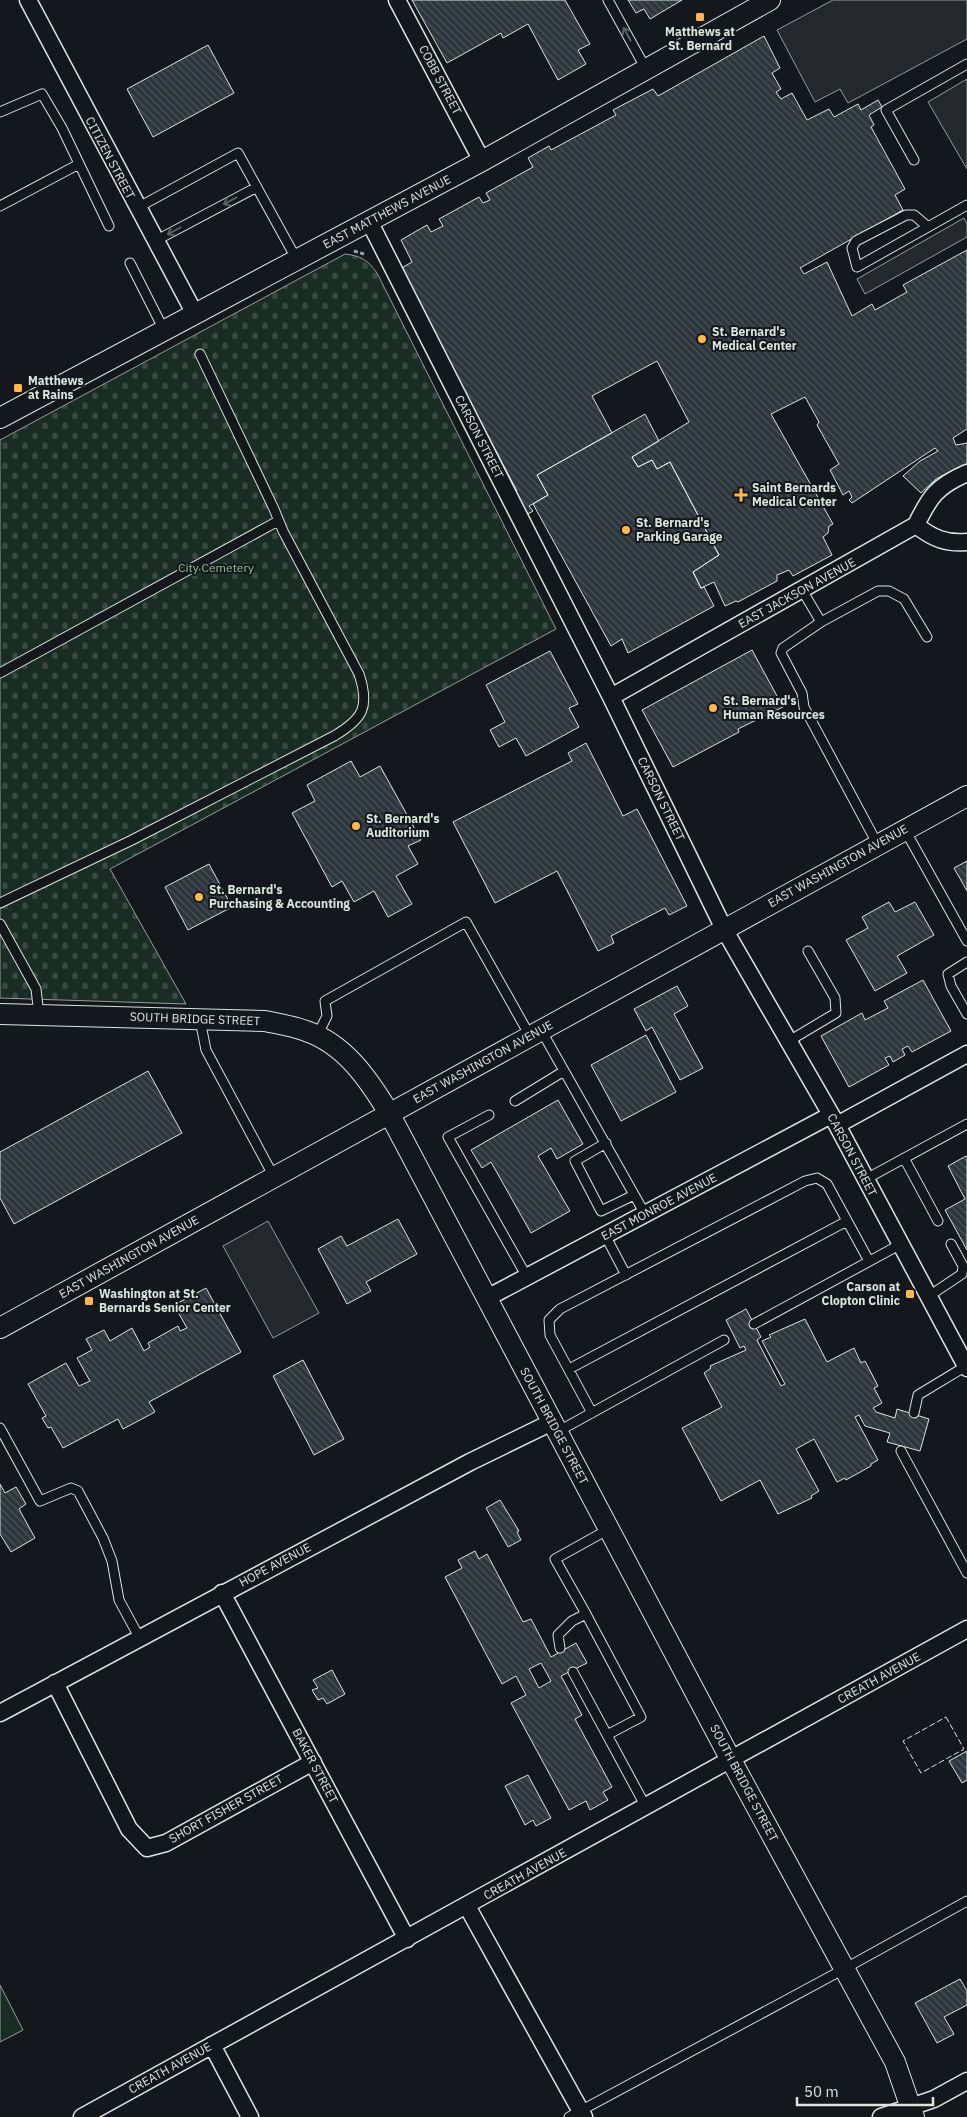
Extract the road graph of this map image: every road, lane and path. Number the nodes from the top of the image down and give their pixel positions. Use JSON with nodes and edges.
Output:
{"nodes":[{"id":1,"x":28,"y":0,"type":"edge"},
{"id":2,"x":397,"y":0,"type":"edge"},
{"id":3,"x":608,"y":0,"type":"edge"},
{"id":4,"x":770,"y":0,"type":"edge"},
{"id":5,"x":967,"y":64,"type":"edge"},
{"id":6,"x":646,"y":68,"type":"junction"},
{"id":7,"x":0,"y":112,"type":"edge"},
{"id":8,"x":482,"y":160,"type":"junction"},
{"id":9,"x":914,"y":160,"type":"dead end"},
{"id":10,"x":79,"y":164,"type":"junction"},
{"id":11,"x":257,"y":187,"type":"junction"},
{"id":12,"x":967,"y":205,"type":"edge"},
{"id":13,"x":0,"y":206,"type":"edge"},
{"id":14,"x":137,"y":208,"type":"junction"},
{"id":15,"x":369,"y":221,"type":"junction"},
{"id":16,"x":109,"y":226,"type":"dead end"},
{"id":17,"x":928,"y":227,"type":"junction"},
{"id":18,"x":155,"y":241,"type":"junction"},
{"id":19,"x":297,"y":260,"type":"junction"},
{"id":20,"x":130,"y":263,"type":"dead end"},
{"id":21,"x":195,"y":314,"type":"junction"},
{"id":22,"x":164,"y":331,"type":"junction"},
{"id":23,"x":200,"y":354,"type":"dead end"},
{"id":24,"x":0,"y":418,"type":"edge"},
{"id":25,"x":967,"y":473,"type":"edge"},
{"id":26,"x":278,"y":520,"type":"junction"},
{"id":27,"x":916,"y":525,"type":"junction"},
{"id":28,"x":967,"y":542,"type":"edge"},
{"id":29,"x":802,"y":590,"type":"junction"},
{"id":30,"x":821,"y":622,"type":"junction"},
{"id":31,"x":927,"y":637,"type":"dead end"},
{"id":32,"x":0,"y":673,"type":"edge"},
{"id":33,"x":611,"y":698,"type":"junction"},
{"id":34,"x":967,"y":796,"type":"edge"},
{"id":35,"x":905,"y":830,"type":"junction"},
{"id":36,"x":878,"y":844,"type":"junction"},
{"id":37,"x":0,"y":903,"type":"edge"},
{"id":38,"x":0,"y":924,"type":"edge"},
{"id":39,"x":724,"y":929,"type":"junction"},
{"id":40,"x":967,"y":941,"type":"edge"},
{"id":41,"x":808,"y":951,"type":"dead end"},
{"id":42,"x":967,"y":962,"type":"edge"},
{"id":43,"x":0,"y":1014,"type":"edge"},
{"id":44,"x":967,"y":1014,"type":"edge"},
{"id":45,"x":40,"y":1015,"type":"junction"},
{"id":46,"x":200,"y":1019,"type":"junction"},
{"id":47,"x":535,"y":1033,"type":"junction"},
{"id":48,"x":317,"y":1036,"type":"junction"},
{"id":49,"x":788,"y":1041,"type":"junction"},
{"id":50,"x":967,"y":1054,"type":"edge"},
{"id":51,"x":564,"y":1071,"type":"junction"},
{"id":52,"x":515,"y":1101,"type":"dead end"},
{"id":53,"x":389,"y":1113,"type":"junction"},
{"id":54,"x":489,"y":1115,"type":"dead end"},
{"id":55,"x":834,"y":1120,"type":"junction"},
{"id":56,"x":967,"y":1124,"type":"edge"},
{"id":57,"x":606,"y":1143,"type":"junction"},
{"id":58,"x":904,"y":1158,"type":"junction"},
{"id":59,"x":274,"y":1177,"type":"junction"},
{"id":60,"x":866,"y":1179,"type":"junction"},
{"id":61,"x":634,"y":1195,"type":"junction"},
{"id":62,"x":645,"y":1214,"type":"junction"},
{"id":63,"x":847,"y":1221,"type":"junction"},
{"id":64,"x":938,"y":1221,"type":"dead end"},
{"id":65,"x":605,"y":1236,"type":"junction"},
{"id":66,"x":901,"y":1244,"type":"junction"},
{"id":67,"x":951,"y":1244,"type":"dead end"},
{"id":68,"x":869,"y":1261,"type":"junction"},
{"id":69,"x":626,"y":1274,"type":"junction"},
{"id":70,"x":527,"y":1277,"type":"junction"},
{"id":71,"x":928,"y":1296,"type":"junction"},
{"id":72,"x":487,"y":1298,"type":"junction"},
{"id":73,"x":754,"y":1324,"type":"dead end"},
{"id":74,"x":0,"y":1328,"type":"edge"},
{"id":75,"x":724,"y":1340,"type":"dead end"},
{"id":76,"x":966,"y":1367,"type":"edge"},
{"id":77,"x":569,"y":1369,"type":"junction"},
{"id":78,"x":592,"y":1413,"type":"junction"},
{"id":79,"x":914,"y":1413,"type":"dead end"},
{"id":80,"x":555,"y":1427,"type":"junction"},
{"id":81,"x":0,"y":1428,"type":"edge"},
{"id":82,"x":901,"y":1452,"type":"dead end"},
{"id":83,"x":608,"y":1529,"type":"junction"},
{"id":84,"x":967,"y":1573,"type":"edge"},
{"id":85,"x":222,"y":1593,"type":"junction"},
{"id":86,"x":586,"y":1614,"type":"junction"},
{"id":87,"x":967,"y":1629,"type":"edge"},
{"id":88,"x":139,"y":1638,"type":"junction"},
{"id":89,"x":560,"y":1648,"type":"dead end"},
{"id":90,"x":573,"y":1672,"type":"dead end"},
{"id":91,"x":55,"y":1683,"type":"junction"},
{"id":92,"x":0,"y":1713,"type":"edge"},
{"id":93,"x":608,"y":1736,"type":"junction"},
{"id":94,"x":731,"y":1760,"type":"junction"},
{"id":95,"x":313,"y":1762,"type":"junction"},
{"id":96,"x":646,"y":1807,"type":"junction"},
{"id":97,"x":967,"y":1900,"type":"edge"},
{"id":98,"x":467,"y":1906,"type":"junction"},
{"id":99,"x":407,"y":1939,"type":"junction"},
{"id":100,"x":844,"y":1969,"type":"junction"},
{"id":101,"x":212,"y":2045,"type":"junction"},
{"id":102,"x":967,"y":2081,"type":"edge"},
{"id":103,"x":913,"y":2112,"type":"edge"},
{"id":104,"x":578,"y":2115,"type":"edge"},
{"id":105,"x":82,"y":2117,"type":"edge"},
{"id":106,"x":250,"y":2117,"type":"edge"},
{"id":107,"x":881,"y":2117,"type":"edge"}],
"edges":[{"from":1,"to":14,"type":"street","name":"CITIZEN STREET"},
{"from":2,"to":8,"type":"street","name":"COBB STREET"},
{"from":6,"to":3,"type":"lane","one_way":true},
{"from":4,"to":6,"type":"street","name":"EAST MATTHEWS AVENUE"},
{"from":5,"to":9,"type":"lane"},
{"from":6,"to":8,"type":"street","name":"EAST MATTHEWS AVENUE"},
{"from":7,"to":10,"type":"lane"},
{"from":8,"to":15,"type":"street","name":"EAST MATTHEWS AVENUE"},
{"from":10,"to":13,"type":"lane"},
{"from":10,"to":16,"type":"lane"},
{"from":11,"to":14,"type":"lane"},
{"from":11,"to":18,"type":"lane","one_way":true},
{"from":11,"to":19,"type":"lane"},
{"from":12,"to":17,"type":"lane"},
{"from":14,"to":18,"type":"street","name":"CITIZEN STREET"},
{"from":15,"to":19,"type":"street","name":"EAST MATTHEWS AVENUE"},
{"from":15,"to":33,"type":"street","name":"CARSON STREET"},
{"from":17,"to":17,"type":"lane"},
{"from":18,"to":21,"type":"street","name":"CITIZEN STREET"},
{"from":19,"to":21,"type":"street","name":"EAST MATTHEWS AVENUE"},
{"from":20,"to":22,"type":"lane"},
{"from":21,"to":22,"type":"street","name":"EAST MATTHEWS AVENUE"},
{"from":22,"to":24,"type":"street","name":"EAST MATTHEWS AVENUE"},
{"from":23,"to":26,"type":"lane"},
{"from":25,"to":27,"type":"street"},
{"from":26,"to":32,"type":"lane"},
{"from":26,"to":37,"type":"lane"},
{"from":27,"to":28,"type":"street"},
{"from":27,"to":29,"type":"street","name":"EAST JACKSON AVENUE"},
{"from":29,"to":30,"type":"lane"},
{"from":29,"to":33,"type":"street","name":"EAST JACKSON AVENUE"},
{"from":30,"to":31,"type":"lane"},
{"from":30,"to":36,"type":"lane"},
{"from":33,"to":39,"type":"street","name":"CARSON STREET"},
{"from":34,"to":35,"type":"street","name":"EAST WASHINGTON AVENUE"},
{"from":35,"to":36,"type":"street","name":"EAST WASHINGTON AVENUE"},
{"from":35,"to":40,"type":"lane"},
{"from":36,"to":39,"type":"street","name":"EAST WASHINGTON AVENUE"},
{"from":38,"to":45,"type":"lane"},
{"from":39,"to":47,"type":"street","name":"EAST WASHINGTON AVENUE"},
{"from":39,"to":49,"type":"street","name":"CARSON STREET"},
{"from":41,"to":49,"type":"lane"},
{"from":42,"to":44,"type":"lane"},
{"from":43,"to":45,"type":"street","name":"SOUTH BRIDGE STREET"},
{"from":45,"to":46,"type":"street","name":"SOUTH BRIDGE STREET"},
{"from":46,"to":48,"type":"street","name":"SOUTH BRIDGE STREET"},
{"from":46,"to":59,"type":"lane"},
{"from":47,"to":48,"type":"lane"},
{"from":47,"to":51,"type":"lane"},
{"from":47,"to":53,"type":"street","name":"EAST WASHINGTON AVENUE"},
{"from":48,"to":53,"type":"street","name":"SOUTH BRIDGE STREET"},
{"from":49,"to":55,"type":"street","name":"CARSON STREET"},
{"from":50,"to":55,"type":"street","name":"EAST MONROE AVENUE"},
{"from":51,"to":52,"type":"lane"},
{"from":51,"to":57,"type":"lane"},
{"from":53,"to":59,"type":"street","name":"EAST WASHINGTON AVENUE"},
{"from":53,"to":72,"type":"street","name":"SOUTH BRIDGE STREET"},
{"from":54,"to":70,"type":"lane"},
{"from":55,"to":60,"type":"street","name":"CARSON STREET"},
{"from":55,"to":62,"type":"street","name":"EAST MONROE AVENUE"},
{"from":56,"to":58,"type":"lane"},
{"from":57,"to":61,"type":"lane"},
{"from":57,"to":61,"type":"lane"},
{"from":58,"to":60,"type":"lane"},
{"from":58,"to":64,"type":"lane"},
{"from":59,"to":74,"type":"street","name":"EAST WASHINGTON AVENUE"},
{"from":60,"to":66,"type":"street","name":"CARSON STREET"},
{"from":61,"to":62,"type":"lane"},
{"from":62,"to":65,"type":"street","name":"EAST MONROE AVENUE"},
{"from":63,"to":68,"type":"lane"},
{"from":63,"to":69,"type":"lane"},
{"from":63,"to":77,"type":"lane"},
{"from":65,"to":69,"type":"lane"},
{"from":65,"to":70,"type":"street","name":"EAST MONROE AVENUE"},
{"from":66,"to":68,"type":"lane"},
{"from":66,"to":71,"type":"street","name":"CARSON STREET"},
{"from":67,"to":71,"type":"lane"},
{"from":68,"to":73,"type":"lane"},
{"from":69,"to":77,"type":"lane"},
{"from":70,"to":72,"type":"street","name":"EAST MONROE AVENUE"},
{"from":71,"to":76,"type":"street","name":"CARSON STREET"},
{"from":72,"to":80,"type":"street","name":"SOUTH BRIDGE STREET"},
{"from":75,"to":78,"type":"lane"},
{"from":76,"to":79,"type":"lane"},
{"from":77,"to":78,"type":"lane"},
{"from":78,"to":80,"type":"lane"},
{"from":80,"to":83,"type":"street","name":"SOUTH BRIDGE STREET"},
{"from":80,"to":85,"type":"street","name":"HOPE AVENUE"},
{"from":81,"to":88,"type":"lane"},
{"from":82,"to":84,"type":"lane"},
{"from":83,"to":86,"type":"lane"},
{"from":83,"to":94,"type":"street","name":"SOUTH BRIDGE STREET"},
{"from":85,"to":88,"type":"street","name":"HOPE AVENUE"},
{"from":85,"to":95,"type":"street","name":"BAKER STREET"},
{"from":86,"to":89,"type":"lane"},
{"from":86,"to":93,"type":"lane"},
{"from":87,"to":94,"type":"street","name":"CREATH AVENUE"},
{"from":88,"to":91,"type":"street","name":"HOPE AVENUE"},
{"from":90,"to":93,"type":"lane"},
{"from":91,"to":92,"type":"street","name":"HOPE AVENUE"},
{"from":91,"to":95,"type":"street","name":"SHORT FISHER STREET"},
{"from":93,"to":96,"type":"lane"},
{"from":94,"to":96,"type":"street","name":"CREATH AVENUE"},
{"from":94,"to":100,"type":"street","name":"SOUTH BRIDGE STREET"},
{"from":95,"to":99,"type":"street","name":"BAKER STREET"},
{"from":96,"to":98,"type":"street","name":"CREATH AVENUE"},
{"from":97,"to":100,"type":"lane"},
{"from":98,"to":99,"type":"street","name":"CREATH AVENUE"},
{"from":98,"to":104,"type":"street"},
{"from":99,"to":101,"type":"street","name":"CREATH AVENUE"},
{"from":100,"to":103,"type":"street","name":"SOUTH BRIDGE STREET"},
{"from":100,"to":104,"type":"lane"},
{"from":101,"to":105,"type":"street","name":"CREATH AVENUE"},
{"from":101,"to":106,"type":"street"},
{"from":102,"to":103,"type":"street"},
{"from":103,"to":107,"type":"street"}]}
